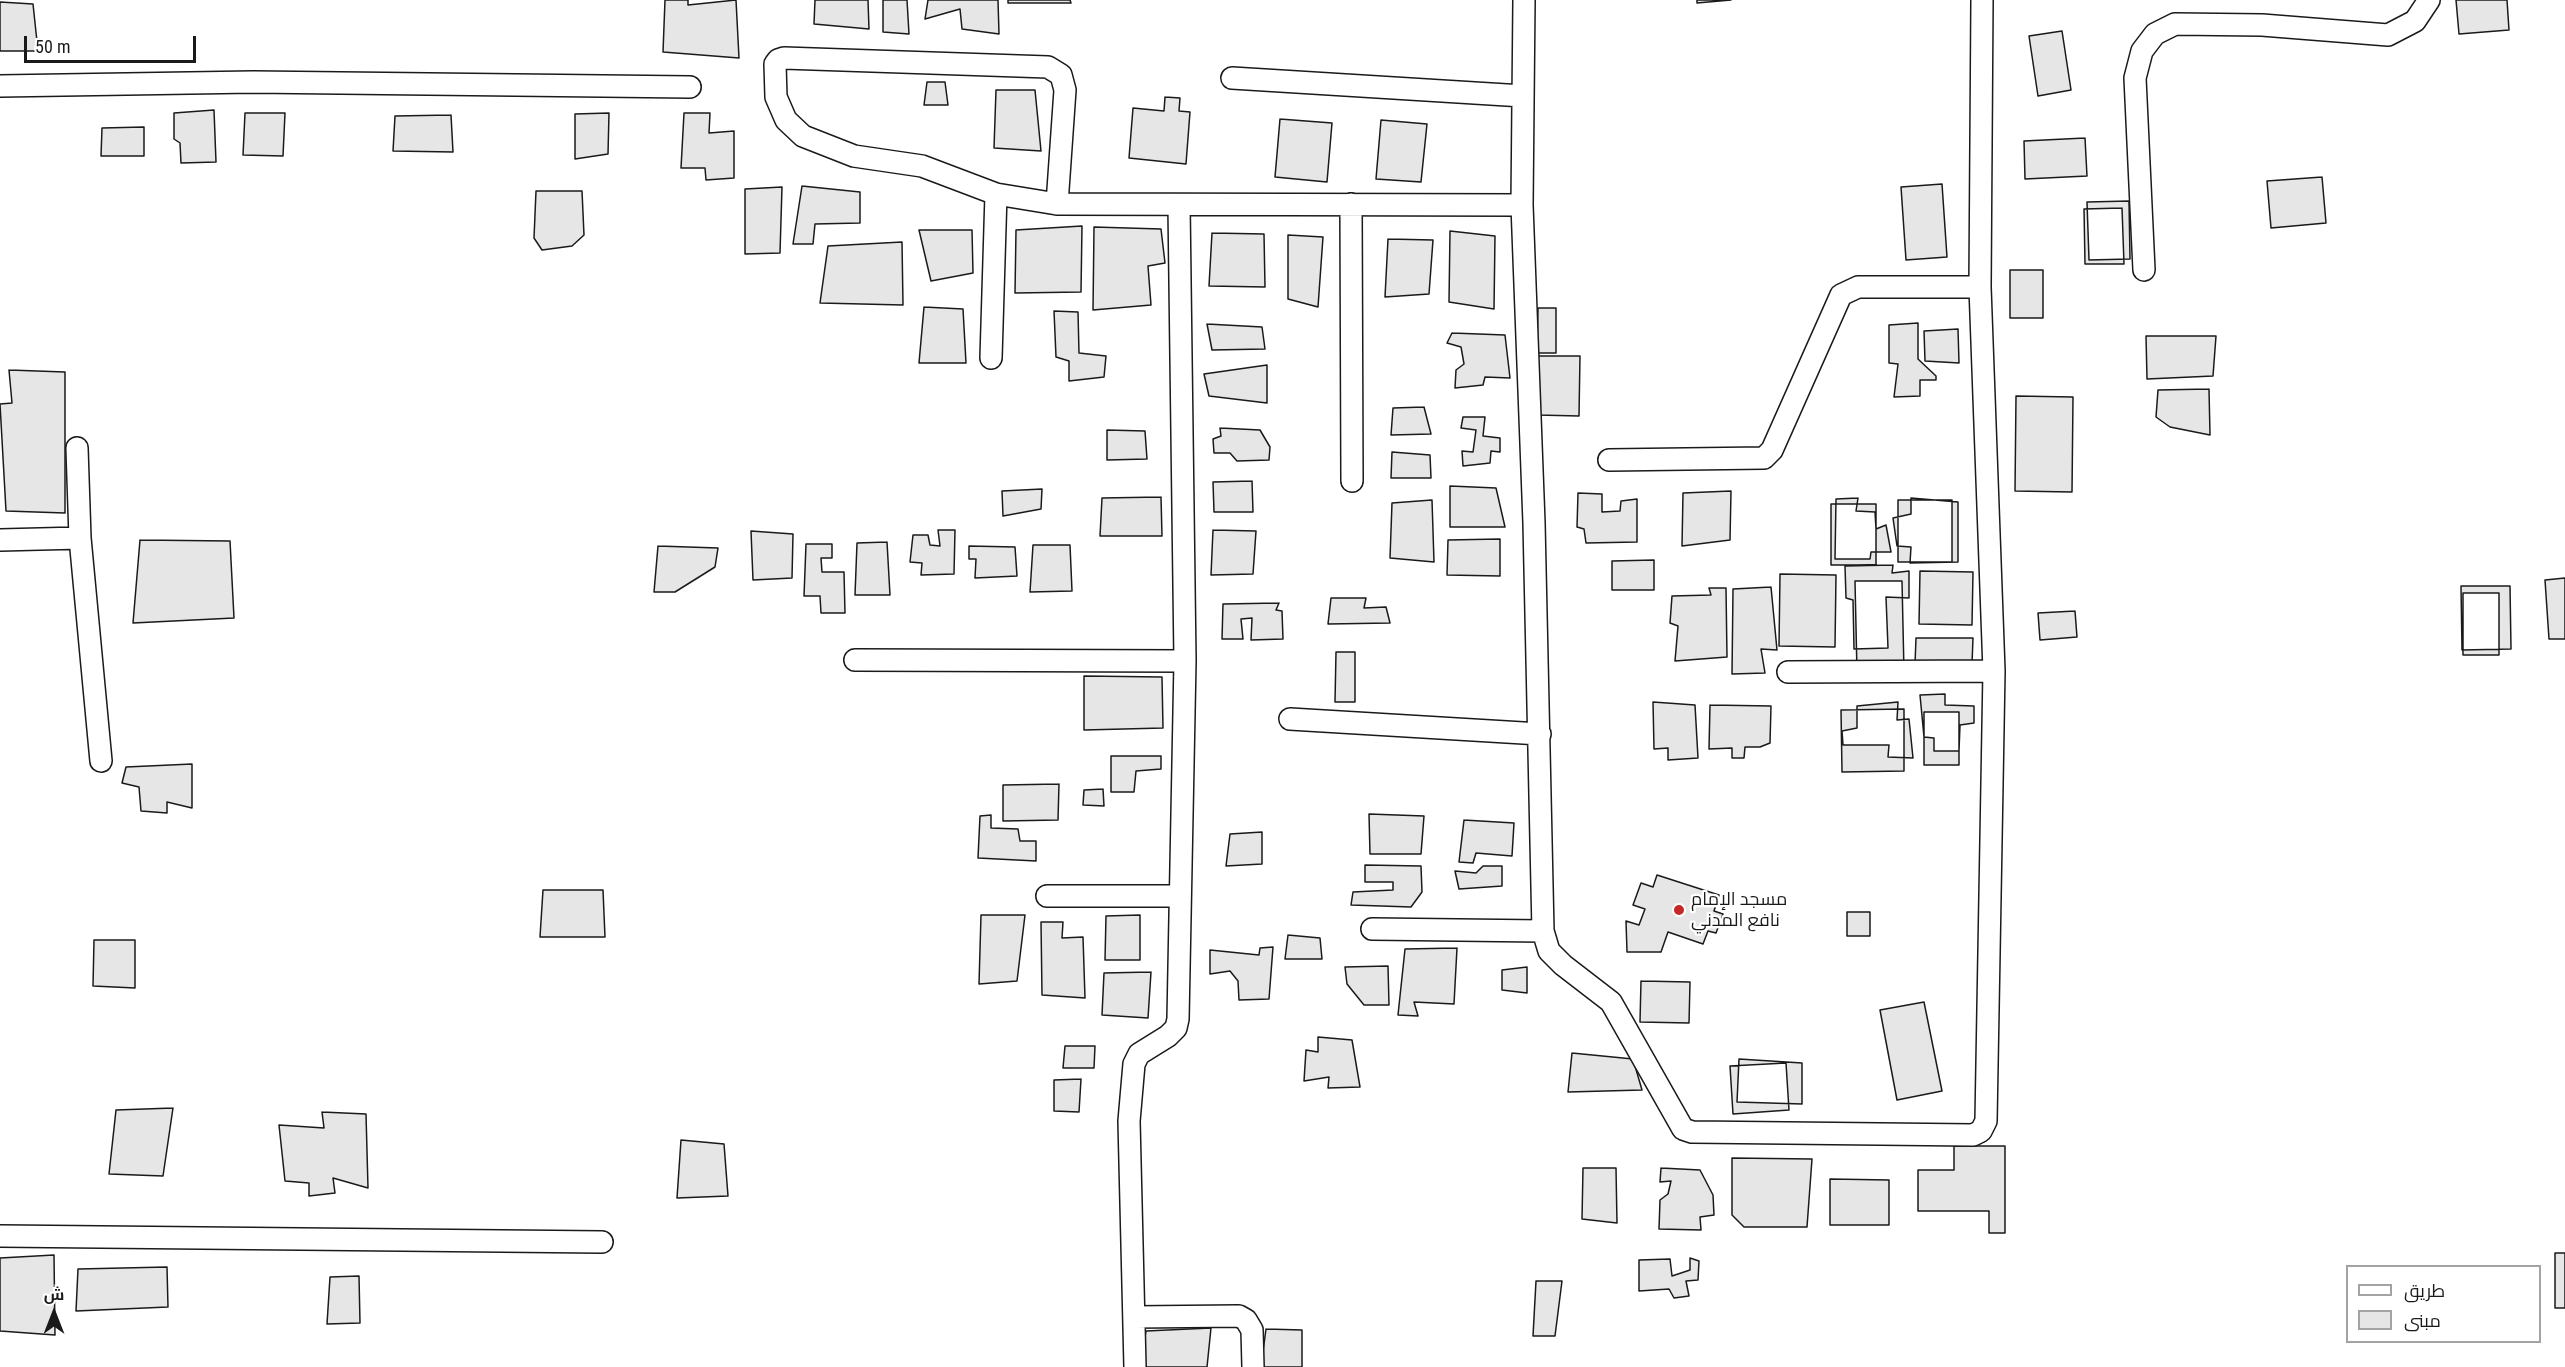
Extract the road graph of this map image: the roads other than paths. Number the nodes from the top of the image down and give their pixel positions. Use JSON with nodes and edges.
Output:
{"nodes":[{"id":1,"x":1524,"y":0,"type":"edge"},
{"id":2,"x":1983,"y":0,"type":"edge"},
{"id":3,"x":2429,"y":0,"type":"edge"},
{"id":4,"x":1232,"y":78,"type":"dead end"},
{"id":5,"x":0,"y":86,"type":"edge"},
{"id":6,"x":690,"y":87,"type":"dead end"},
{"id":7,"x":1523,"y":96,"type":"junction"},
{"id":8,"x":996,"y":194,"type":"junction"},
{"id":9,"x":1057,"y":204,"type":"junction"},
{"id":10,"x":1351,"y":204,"type":"junction"},
{"id":11,"x":1179,"y":205,"type":"junction"},
{"id":12,"x":1522,"y":205,"type":"junction"},
{"id":13,"x":2144,"y":270,"type":"dead end"},
{"id":14,"x":1980,"y":287,"type":"junction"},
{"id":15,"x":991,"y":358,"type":"dead end"},
{"id":16,"x":77,"y":448,"type":"dead end"},
{"id":17,"x":1609,"y":460,"type":"dead end"},
{"id":18,"x":1352,"y":481,"type":"dead end"},
{"id":19,"x":80,"y":538,"type":"junction"},
{"id":20,"x":0,"y":540,"type":"edge"},
{"id":21,"x":855,"y":660,"type":"dead end"},
{"id":22,"x":1185,"y":661,"type":"junction"},
{"id":23,"x":1994,"y":671,"type":"junction"},
{"id":24,"x":1788,"y":672,"type":"dead end"},
{"id":25,"x":1290,"y":719,"type":"dead end"},
{"id":26,"x":1540,"y":734,"type":"junction"},
{"id":27,"x":101,"y":761,"type":"dead end"},
{"id":28,"x":1047,"y":896,"type":"dead end"},
{"id":29,"x":1179,"y":896,"type":"junction"},
{"id":30,"x":1372,"y":929,"type":"dead end"},
{"id":31,"x":1543,"y":931,"type":"junction"},
{"id":32,"x":0,"y":1236,"type":"edge"},
{"id":33,"x":602,"y":1242,"type":"dead end"},
{"id":34,"x":1134,"y":1317,"type":"junction"},
{"id":35,"x":1135,"y":1367,"type":"edge"},
{"id":36,"x":1253,"y":1367,"type":"edge"}],
"edges":[{"from":1,"to":7,"type":"street"},
{"from":2,"to":14,"type":"street"},
{"from":3,"to":13,"type":"street"},
{"from":4,"to":7,"type":"street"},
{"from":5,"to":6,"type":"street"},
{"from":7,"to":12,"type":"street"},
{"from":8,"to":9,"type":"street"},
{"from":8,"to":9,"type":"street"},
{"from":8,"to":15,"type":"street"},
{"from":9,"to":11,"type":"street"},
{"from":10,"to":11,"type":"street"},
{"from":10,"to":12,"type":"street"},
{"from":10,"to":18,"type":"street"},
{"from":11,"to":22,"type":"street"},
{"from":12,"to":26,"type":"street"},
{"from":14,"to":17,"type":"street"},
{"from":14,"to":23,"type":"street"},
{"from":16,"to":19,"type":"street"},
{"from":19,"to":20,"type":"street"},
{"from":19,"to":27,"type":"street"},
{"from":21,"to":22,"type":"street"},
{"from":22,"to":29,"type":"street"},
{"from":23,"to":24,"type":"street"},
{"from":23,"to":31,"type":"street"},
{"from":25,"to":26,"type":"street"},
{"from":26,"to":31,"type":"street"},
{"from":28,"to":29,"type":"street"},
{"from":29,"to":34,"type":"street"},
{"from":30,"to":31,"type":"street"},
{"from":32,"to":33,"type":"street"},
{"from":34,"to":35,"type":"street"},
{"from":34,"to":36,"type":"street"}]}
